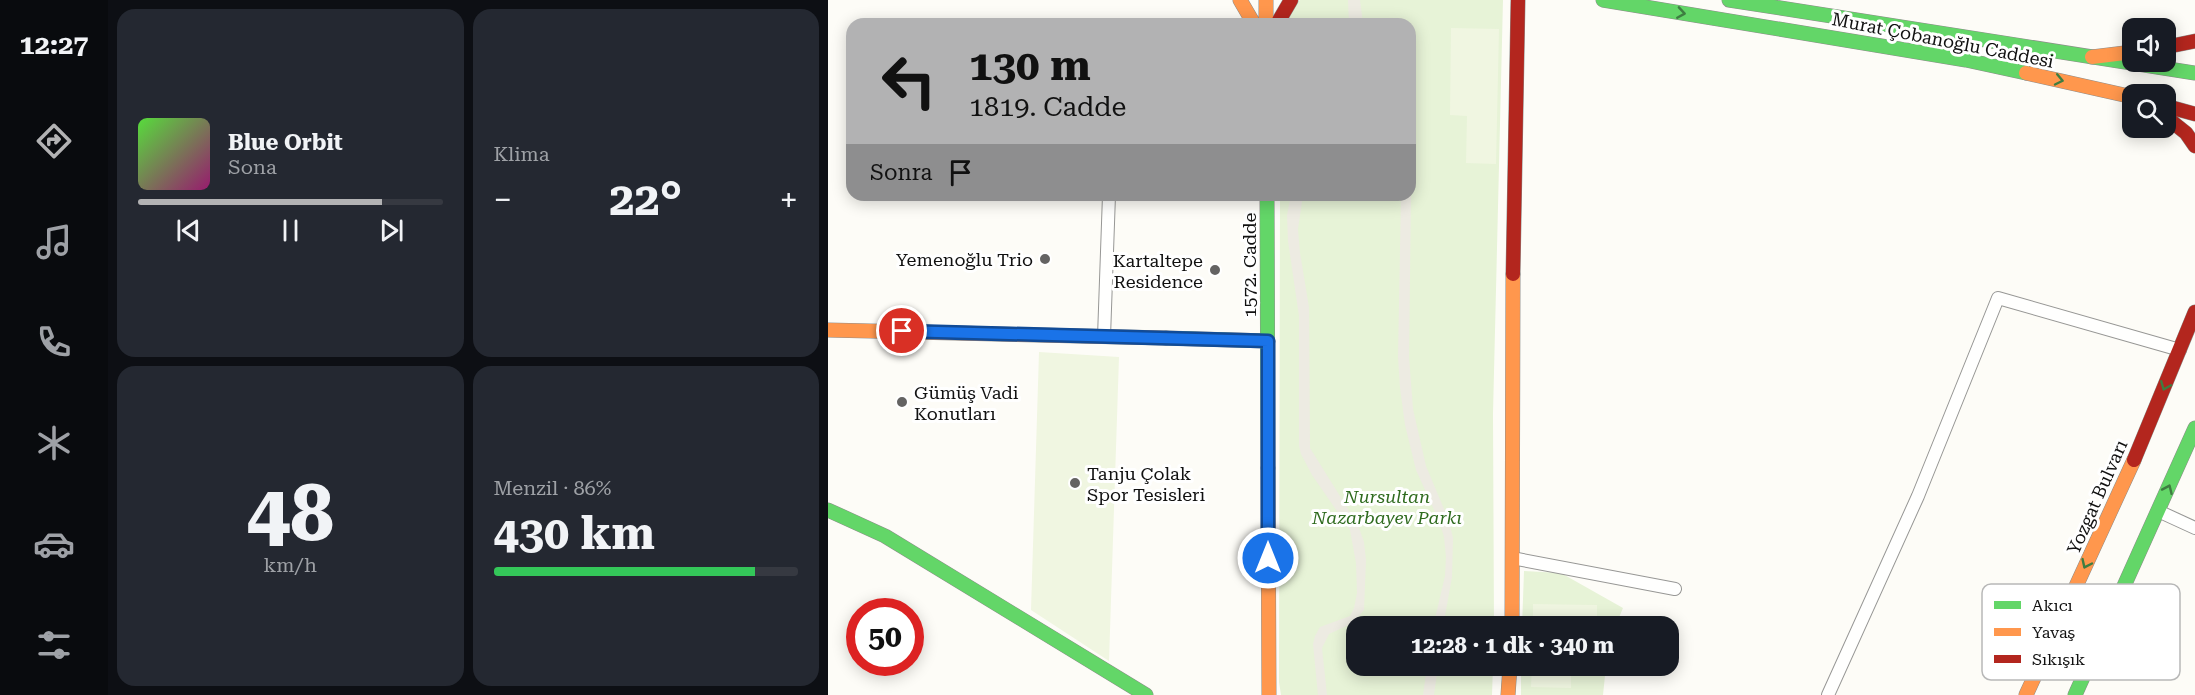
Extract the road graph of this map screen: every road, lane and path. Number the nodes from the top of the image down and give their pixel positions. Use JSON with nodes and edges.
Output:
{"nodes":[{"id":1,"x":1240,"y":0,"type":"edge"},
{"id":2,"x":1266,"y":0,"type":"edge"},
{"id":3,"x":1292,"y":0,"type":"edge"},
{"id":4,"x":1518,"y":0,"type":"edge"},
{"id":5,"x":1603,"y":0,"type":"edge"},
{"id":6,"x":1729,"y":0,"type":"edge"},
{"id":7,"x":1250,"y":18,"type":"edge"},
{"id":8,"x":1266,"y":18,"type":"edge"},
{"id":9,"x":1281,"y":18,"type":"edge"},
{"id":10,"x":2195,"y":41,"type":"edge"},
{"id":11,"x":2176,"y":45,"type":"edge"},
{"id":12,"x":2122,"y":53,"type":"edge"},
{"id":13,"x":2092,"y":57,"type":"junction"},
{"id":14,"x":2195,"y":73,"type":"edge"},
{"id":15,"x":2122,"y":95,"type":"edge"},
{"id":16,"x":2176,"y":109,"type":"edge"},
{"id":17,"x":2195,"y":114,"type":"edge"},
{"id":18,"x":2176,"y":125,"type":"edge"},
{"id":19,"x":2195,"y":146,"type":"edge"},
{"id":20,"x":1110,"y":201,"type":"edge"},
{"id":21,"x":1267,"y":201,"type":"edge"},
{"id":22,"x":2195,"y":312,"type":"edge"},
{"id":23,"x":828,"y":330,"type":"edge"},
{"id":24,"x":1104,"y":337,"type":"junction"},
{"id":25,"x":1268,"y":341,"type":"junction"},
{"id":26,"x":2180,"y":350,"type":"junction"},
{"id":27,"x":2195,"y":428,"type":"edge"},
{"id":28,"x":828,"y":510,"type":"edge"},
{"id":29,"x":2158,"y":511,"type":"junction"},
{"id":30,"x":2195,"y":528,"type":"edge"},
{"id":31,"x":1512,"y":558,"type":"junction"},
{"id":32,"x":2077,"y":584,"type":"edge"},
{"id":33,"x":2125,"y":584,"type":"edge"},
{"id":34,"x":1675,"y":589,"type":"dead end"},
{"id":35,"x":1512,"y":616,"type":"edge"},
{"id":36,"x":1509,"y":676,"type":"edge"},
{"id":37,"x":2033,"y":680,"type":"edge"},
{"id":38,"x":2082,"y":680,"type":"edge"},
{"id":39,"x":1146,"y":695,"type":"edge"},
{"id":40,"x":1269,"y":695,"type":"edge"},
{"id":41,"x":1508,"y":695,"type":"edge"},
{"id":42,"x":1828,"y":695,"type":"edge"},
{"id":43,"x":2026,"y":695,"type":"edge"},
{"id":44,"x":2075,"y":695,"type":"edge"}],
"edges":[{"from":1,"to":7,"type":"main road"},
{"from":2,"to":8,"type":"main road"},
{"from":3,"to":9,"type":"main road"},
{"from":4,"to":31,"type":"main road"},
{"from":5,"to":15,"type":"main road","name":"Murat Çobanoğlu Caddesi","one_way":true},
{"from":6,"to":13,"type":"main road","name":"Murat Çobanoğlu Caddesi"},
{"from":10,"to":11,"type":"main road"},
{"from":12,"to":13,"type":"main road"},
{"from":13,"to":14,"type":"main road","name":"Murat Çobanoğlu Caddesi"},
{"from":16,"to":17,"type":"main road"},
{"from":18,"to":19,"type":"main road"},
{"from":20,"to":24,"type":"street"},
{"from":21,"to":25,"type":"main road","name":"1572. Cadde"},
{"from":22,"to":26,"type":"main road","name":"Yozgat Bulvarı"},
{"from":23,"to":24,"type":"main road"},
{"from":24,"to":25,"type":"main road"},
{"from":25,"to":40,"type":"main road","name":"1572. Cadde"},
{"from":26,"to":32,"type":"main road","name":"Yozgat Bulvarı","one_way":true},
{"from":26,"to":42,"type":"street"},
{"from":29,"to":27,"type":"main road","one_way":true},
{"from":28,"to":39,"type":"main road"},
{"from":29,"to":30,"type":"street"},
{"from":29,"to":33,"type":"main road"},
{"from":31,"to":34,"type":"street"},
{"from":31,"to":35,"type":"main road"},
{"from":36,"to":41,"type":"main road"},
{"from":37,"to":43,"type":"main road","name":"Yozgat Bulvarı","one_way":true},
{"from":38,"to":44,"type":"main road"}]}
